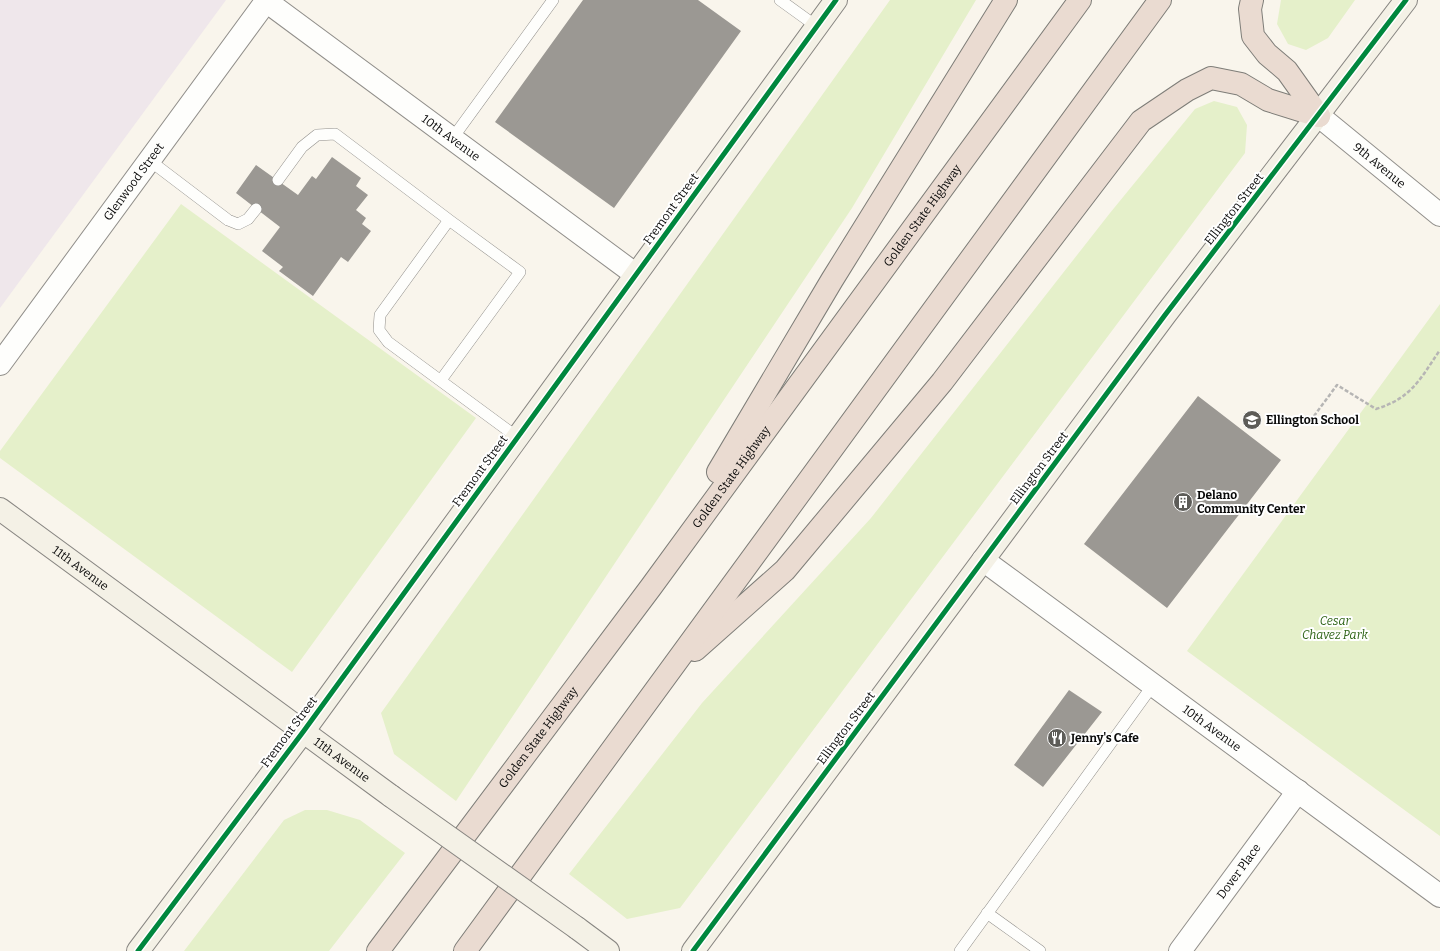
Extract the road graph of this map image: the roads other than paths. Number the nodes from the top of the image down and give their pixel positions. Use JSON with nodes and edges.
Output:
{"nodes":[{"id":1,"x":553,"y":0,"type":"edge"},
{"id":2,"x":780,"y":0,"type":"edge"},
{"id":3,"x":836,"y":0,"type":"edge"},
{"id":4,"x":1006,"y":0,"type":"edge"},
{"id":5,"x":1080,"y":0,"type":"edge"},
{"id":6,"x":1160,"y":0,"type":"edge"},
{"id":7,"x":1252,"y":0,"type":"edge"},
{"id":8,"x":1406,"y":0,"type":"edge"},
{"id":9,"x":266,"y":1,"type":"edge"},
{"id":10,"x":816,"y":26,"type":"junction"},
{"id":11,"x":1319,"y":116,"type":"junction"},
{"id":12,"x":452,"y":139,"type":"junction"},
{"id":13,"x":149,"y":160,"type":"junction"},
{"id":14,"x":278,"y":180,"type":"dead end"},
{"id":15,"x":256,"y":209,"type":"dead end"},
{"id":16,"x":1440,"y":215,"type":"edge"},
{"id":17,"x":449,"y":220,"type":"junction"},
{"id":18,"x":635,"y":274,"type":"junction"},
{"id":19,"x":0,"y":364,"type":"edge"},
{"id":20,"x":441,"y":380,"type":"junction"},
{"id":21,"x":517,"y":437,"type":"junction"},
{"id":22,"x":0,"y":509,"type":"edge"},
{"id":23,"x":983,"y":560,"type":"junction"},
{"id":24,"x":651,"y":587,"type":"junction"},
{"id":25,"x":662,"y":680,"type":"junction"},
{"id":26,"x":1153,"y":685,"type":"junction"},
{"id":27,"x":303,"y":732,"type":"junction"},
{"id":28,"x":1298,"y":791,"type":"junction"},
{"id":29,"x":1440,"y":896,"type":"edge"},
{"id":30,"x":987,"y":913,"type":"junction"},
{"id":31,"x":379,"y":949,"type":"edge"},
{"id":32,"x":138,"y":951,"type":"edge"},
{"id":33,"x":465,"y":951,"type":"edge"},
{"id":34,"x":608,"y":951,"type":"edge"},
{"id":35,"x":693,"y":951,"type":"edge"},
{"id":36,"x":960,"y":951,"type":"edge"},
{"id":37,"x":1040,"y":951,"type":"edge"},
{"id":38,"x":1180,"y":951,"type":"edge"}],
"edges":[{"from":1,"to":12,"type":"lane"},
{"from":2,"to":10,"type":"lane"},
{"from":3,"to":10,"type":"street","name":"Fremont Street"},
{"from":4,"to":24,"type":"highway"},
{"from":5,"to":24,"type":"highway","name":"Golden State Highway"},
{"from":6,"to":25,"type":"highway"},
{"from":7,"to":11,"type":"highway"},
{"from":8,"to":11,"type":"street","name":"Ellington Street"},
{"from":9,"to":12,"type":"street","name":"10th Avenue"},
{"from":9,"to":13,"type":"street","name":"Glenwood Street"},
{"from":10,"to":18,"type":"street","name":"Fremont Street"},
{"from":11,"to":16,"type":"street","name":"9th Avenue"},
{"from":11,"to":23,"type":"street","name":"Ellington Street"},
{"from":11,"to":25,"type":"highway"},
{"from":12,"to":18,"type":"street","name":"10th Avenue"},
{"from":13,"to":15,"type":"lane"},
{"from":13,"to":19,"type":"street","name":"Glenwood Street"},
{"from":14,"to":17,"type":"lane"},
{"from":17,"to":20,"type":"lane"},
{"from":17,"to":20,"type":"lane"},
{"from":18,"to":21,"type":"street","name":"Fremont Street"},
{"from":20,"to":21,"type":"lane"},
{"from":21,"to":27,"type":"street","name":"Fremont Street"},
{"from":22,"to":27,"type":"street","name":"11th Avenue"},
{"from":23,"to":26,"type":"street","name":"10th Avenue"},
{"from":23,"to":35,"type":"street","name":"Ellington Street"},
{"from":24,"to":31,"type":"highway","name":"Golden State Highway"},
{"from":25,"to":33,"type":"highway"},
{"from":26,"to":28,"type":"street","name":"10th Avenue"},
{"from":26,"to":30,"type":"lane"},
{"from":27,"to":32,"type":"street","name":"Fremont Street"},
{"from":27,"to":34,"type":"street","name":"11th Avenue","bridge":true},
{"from":28,"to":29,"type":"street","name":"10th Avenue"},
{"from":28,"to":38,"type":"street","name":"Dover Place"},
{"from":30,"to":36,"type":"lane"},
{"from":30,"to":37,"type":"lane"}]}
